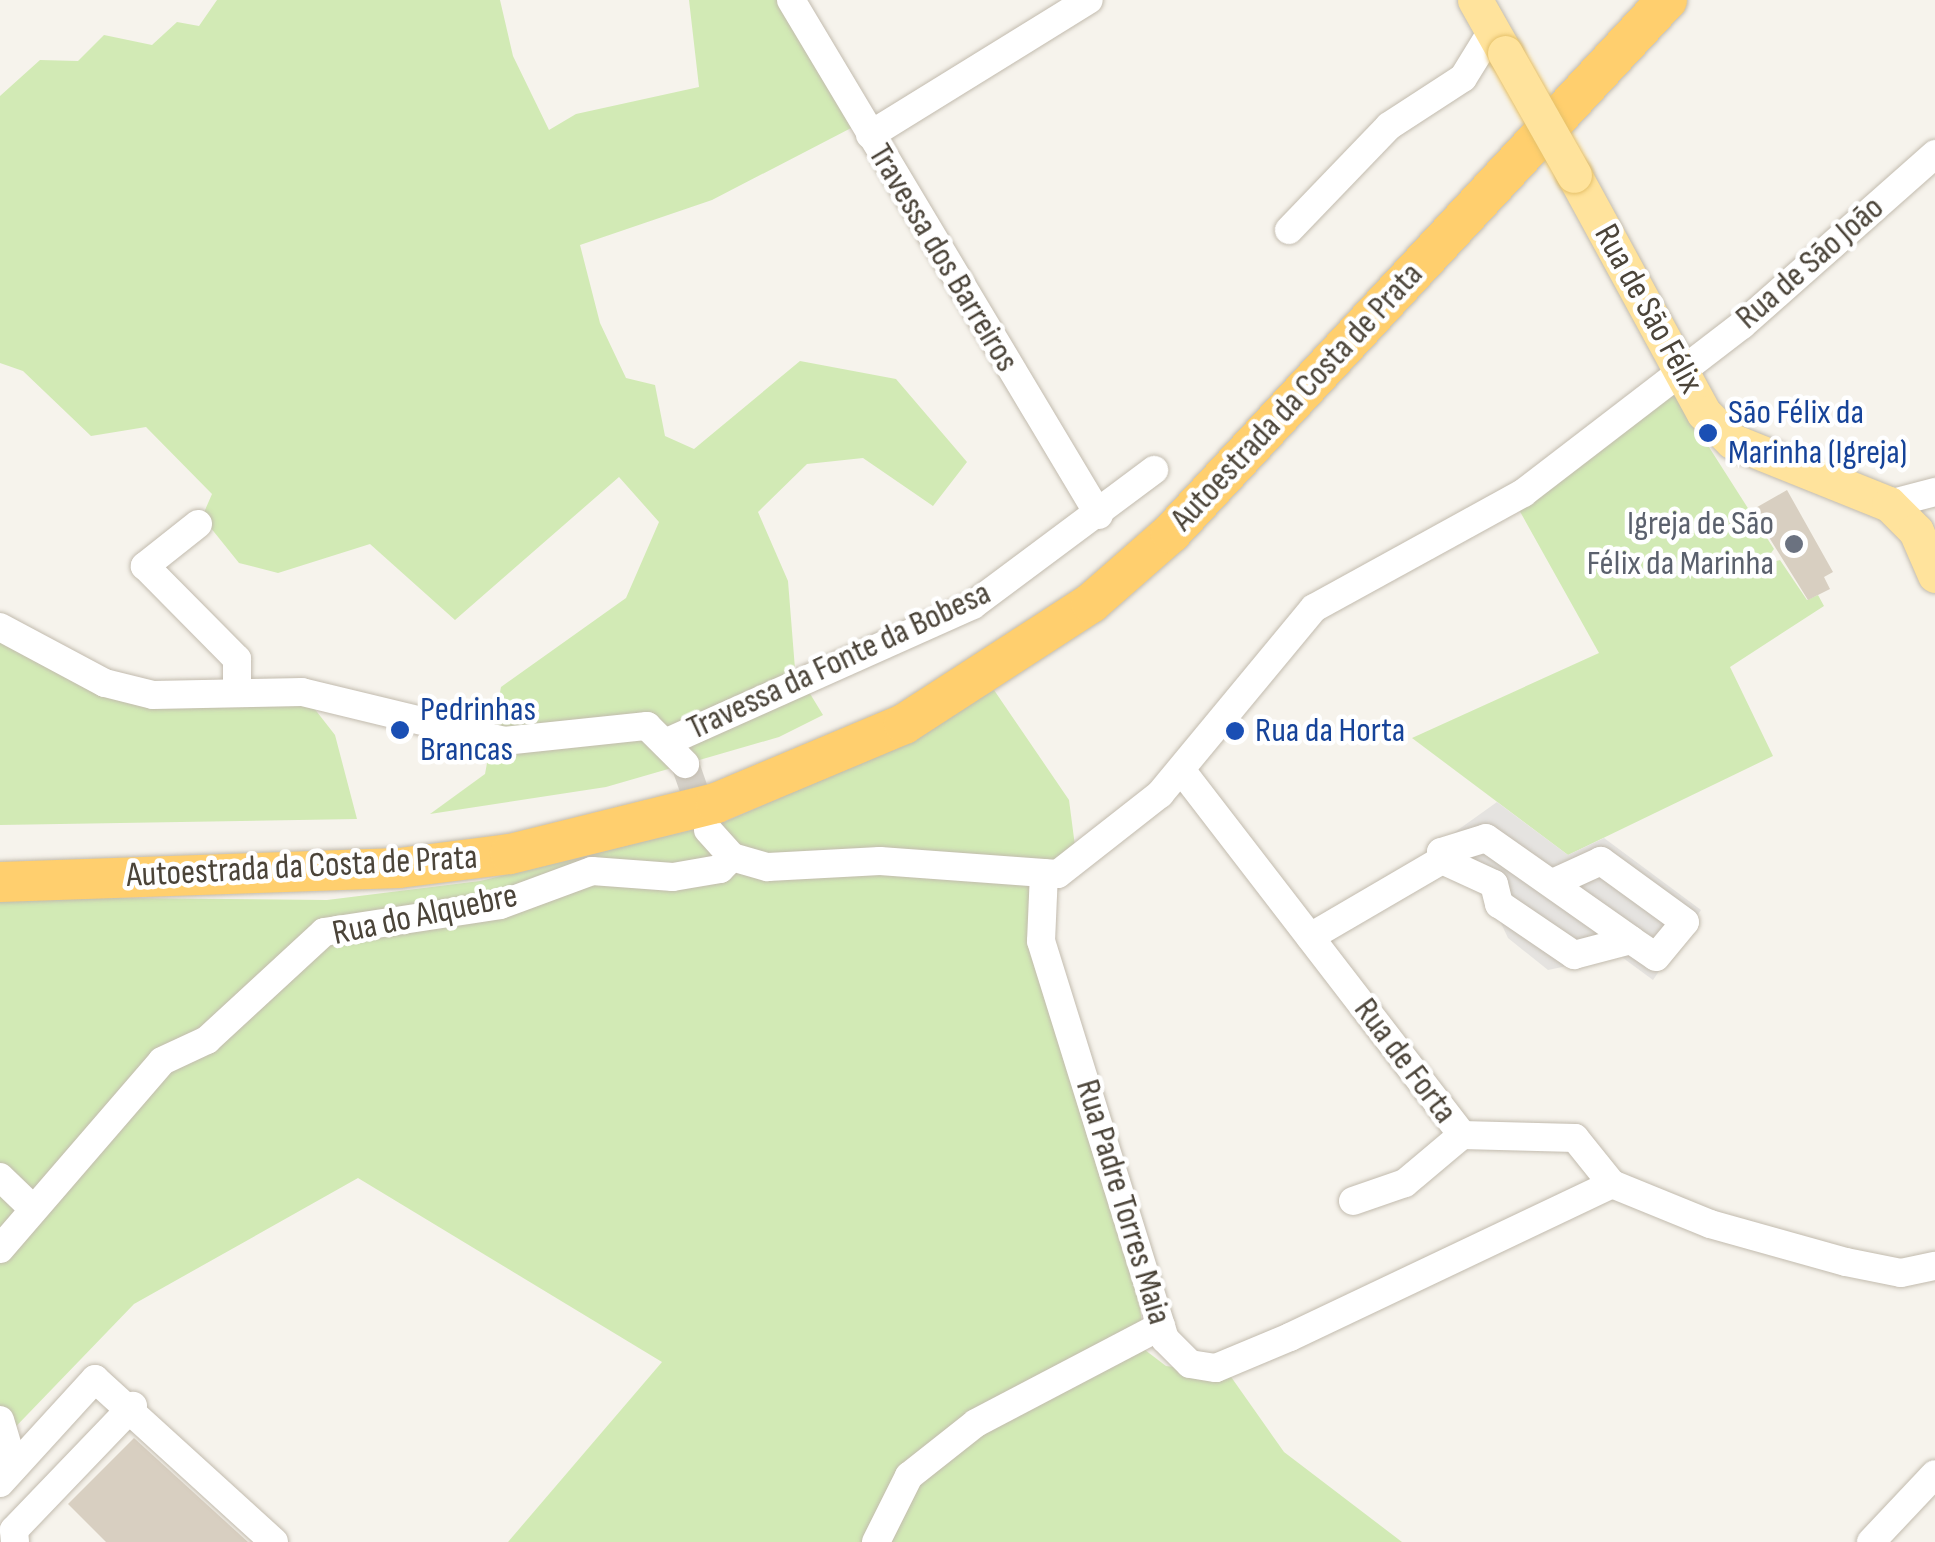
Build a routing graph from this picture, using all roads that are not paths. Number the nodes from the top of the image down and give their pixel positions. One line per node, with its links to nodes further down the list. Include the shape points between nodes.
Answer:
1 (791, 0): 6 (street, Travessa dos Barreiros)
2 (1090, 0): 6 (street)
3 (1630, 0): 21 (highway, Autoestrada da Costa de Prata, via 1160,510 1079,582 896,700 708,781 502,830 394,843)
4 (1667, 0): 25 (highway, Autoestrada da Costa de Prata, via 1171,533 1091,603 904,724 716,804 510,854 399,868)
5 (1490, 19): 8 (street, via 1463,78 1390,126); 9 (main road, Rua de São Félix, bridge)
6 (870, 136): 13 (street, Travessa dos Barreiros)
7 (1935, 154): 9 (street, Rua de São João, via 1742,325)
8 (1289, 230)
9 (1680, 366): 12 (main road, Rua de São Félix, via 1732,441); 19 (street, Rua de São João, via 1522,493 1314,608 1267,655)
10 (1154, 470): 13 (street, Travessa da Fonte da Bobesa)
11 (1935, 492): 12 (street)
12 (1890, 504): 15 (main road, Rua de São Félix)
13 (1098, 515): 18 (street, Travessa da Fonte da Bobesa, via 973,606 676,753 648,726 601,725 504,741 302,692)
14 (198, 524): 18 (street, via 145,566 238,658)
15 (1926, 527): 16 (main road, Rua de São Félix)
16 (1935, 576)
17 (0, 626): 18 (street, via 137,691)
18 (237, 690)
19 (1182, 770): 24 (street, Rua de São João, via 1105,845); 27 (street, Rua de Forta)
20 (708, 830): 22 (street)
21 (0, 854)
22 (732, 857): 24 (street, via 768,866 880,861); 33 (street, Rua do Alquebre, via 720,869 673,877 592,871 500,904 324,932 207,1040 162,1061)
23 (1442, 860): 26 (street, via 1441,852 1486,838); 27 (street); 28 (street, via 1494,884 1499,904 1574,955)
24 (1044, 873): 36 (street, Rua Padre Torres Maia, via 1041,941)
25 (0, 882)
26 (1553, 883): 28 (street); 28 (street, via 1601,861 1685,922 1656,957)
27 (1310, 937): 29 (street, Rua de Forta)
28 (1631, 940)
29 (1462, 1136): 31 (street, Rua de Forta, via 1576,1138); 32 (street, via 1405,1183)
30 (0, 1177): 33 (street)
31 (1612, 1184): 35 (street, Rua de Forta, via 1710,1224 1846,1262 1901,1273); 36 (street, Rua Padre Torres Maia, via 1216,1368 1190,1364)
32 (1353, 1201)
33 (29, 1206): 34 (street, Rua do Alquebre)
34 (0, 1249)
35 (1935, 1266)
36 (1161, 1326): 43 (street, via 976,1423 909,1476)
37 (133, 1406): 40 (street, via 96,1378); 41 (street, via 14,1530); 42 (street)
38 (0, 1420): 40 (street)
39 (1935, 1474): 44 (street)
40 (7, 1475)
41 (14, 1542)
42 (274, 1542)
43 (876, 1542)
44 (1870, 1542)

